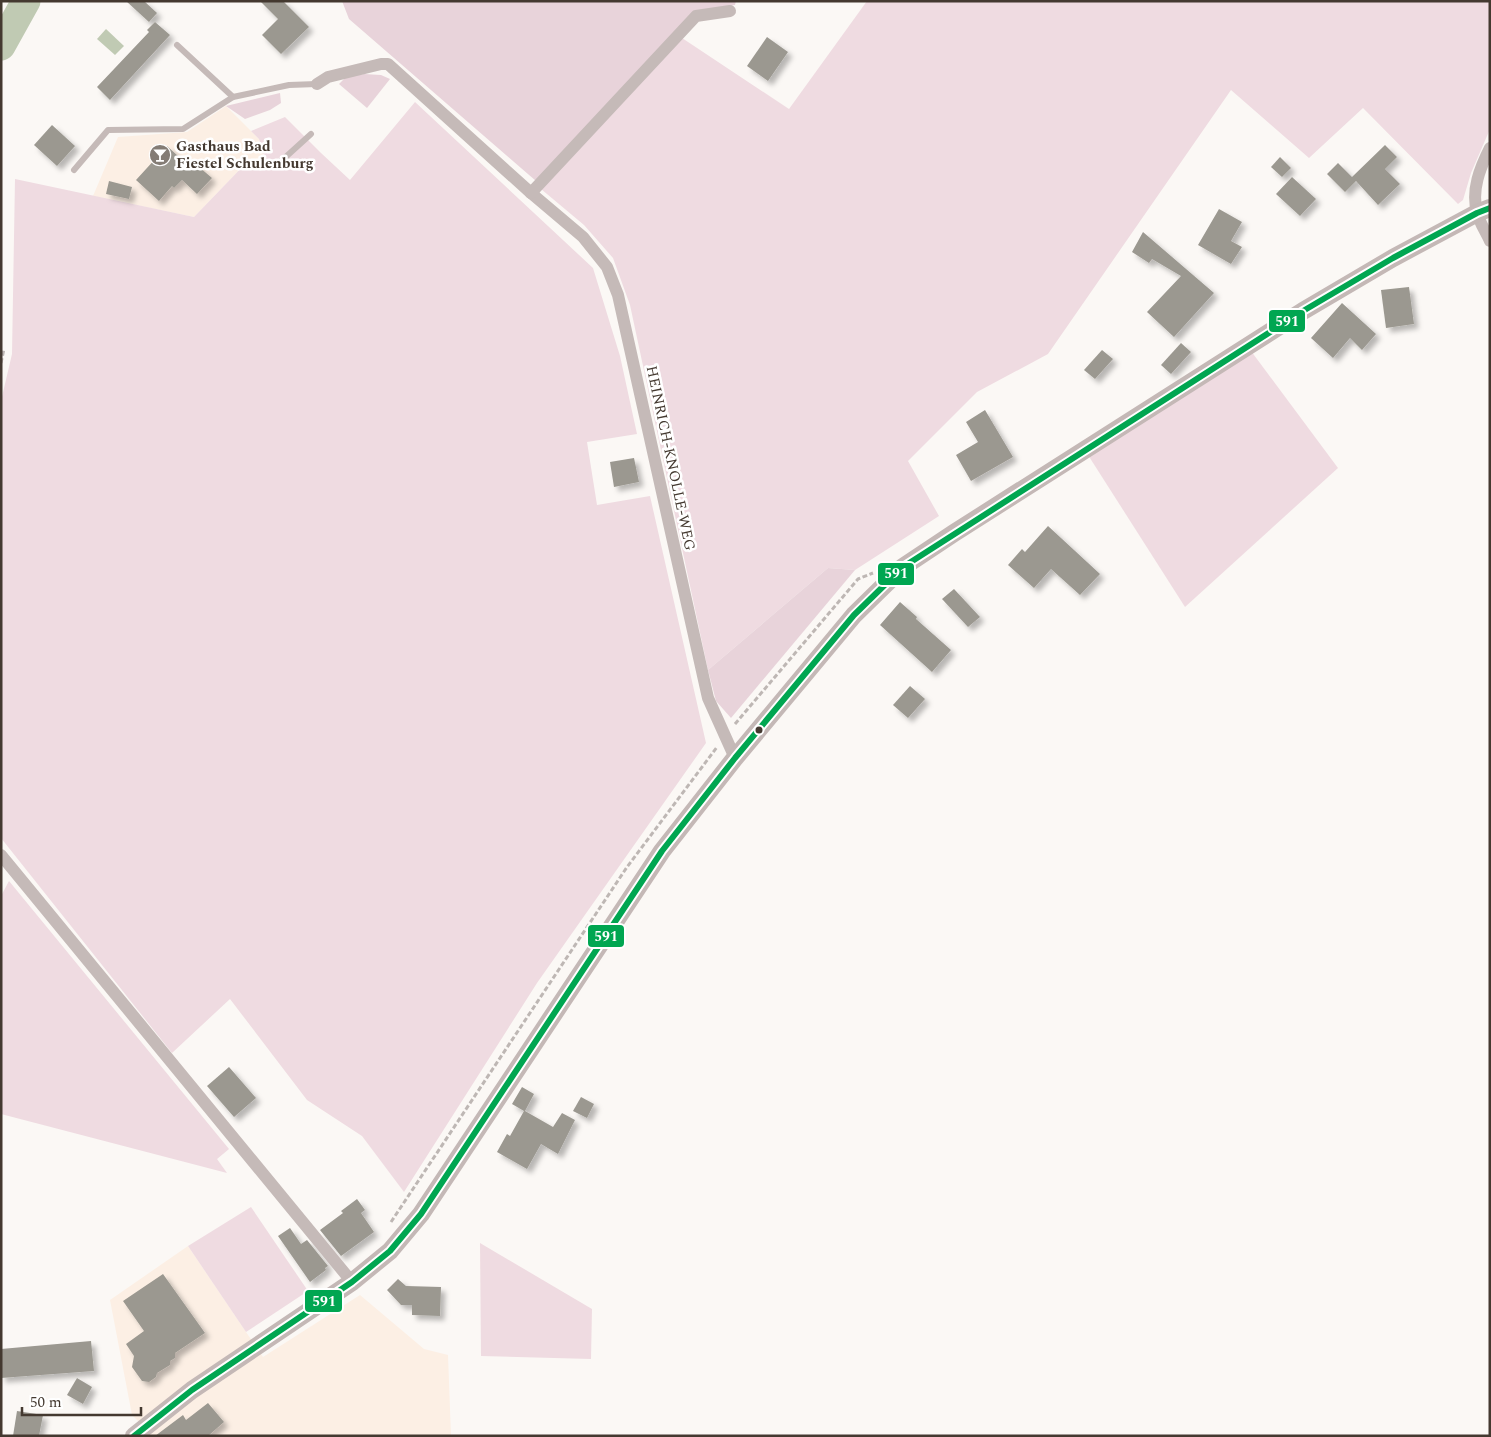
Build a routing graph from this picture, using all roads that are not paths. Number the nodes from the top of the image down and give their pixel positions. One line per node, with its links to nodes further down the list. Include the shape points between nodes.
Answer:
1 (730, 11): 9 (street, via 696,16)
2 (177, 45): 4 (lane)
3 (317, 84): 4 (lane, via 289,85); 9 (street, HEINRICH-KNOLLE-WEG, via 328,77 388,64)
4 (233, 97): 8 (lane, via 183,129 108,130)
5 (311, 134): 7 (lane, via 279,163)
6 (1490, 148): 10 (street, via 1478,174 1475,200)
7 (247, 166)
8 (74, 170)
9 (531, 193): 12 (street, HEINRICH-KNOLLE-WEG, via 583,237 607,267 618,295 708,698)
10 (1483, 210): 11 (street); 12 (street, via 1303,311 903,567 854,615)
11 (1490, 241)
12 (735, 758): 14 (street, via 662,851 421,1214 390,1251)
13 (1, 855): 14 (street)
14 (352, 1282): 15 (street, via 192,1390)
15 (134, 1436)

